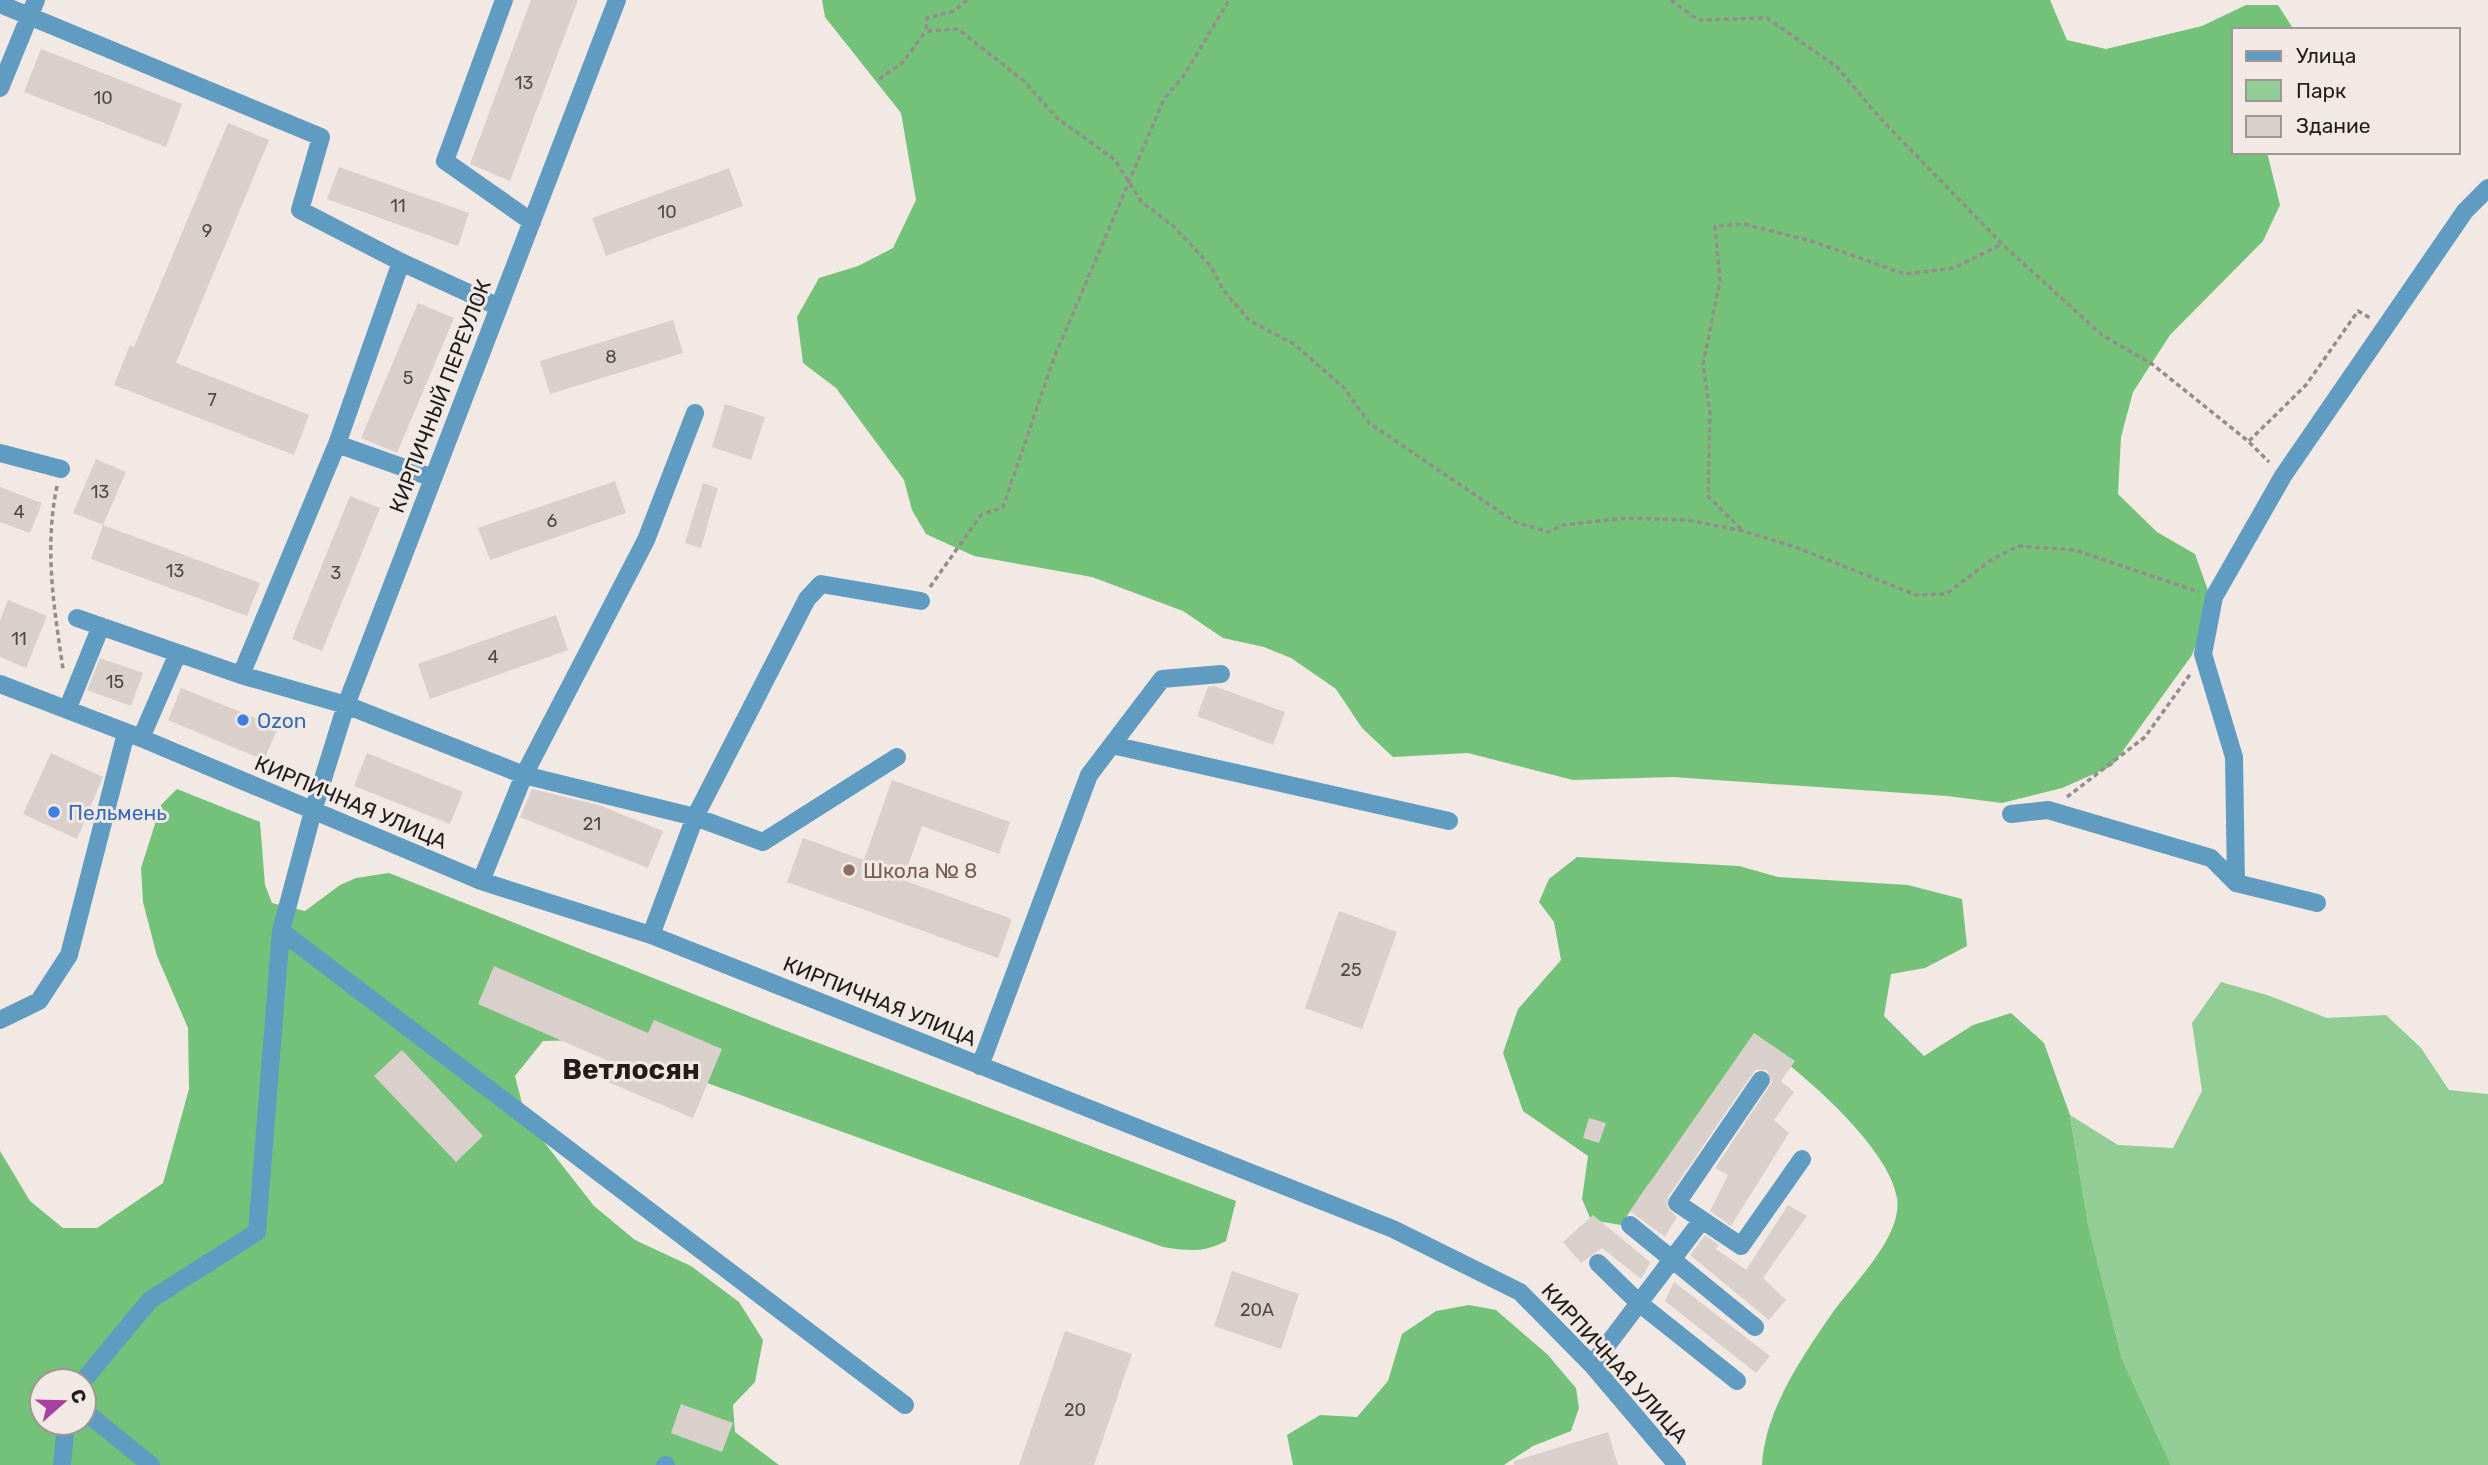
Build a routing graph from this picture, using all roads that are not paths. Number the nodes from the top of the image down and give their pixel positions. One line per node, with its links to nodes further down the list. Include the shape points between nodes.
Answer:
1 (505, 0): 7 (street, via 445,161)
2 (617, 0): 7 (street, КИРПИЧНЫЙ ПЕРЕУЛОК)
3 (0, 5): 4 (street)
4 (33, 8): 5 (street); 8 (street, via 321,137 300,210)
5 (0, 88)
6 (2488, 188): 33 (street, via 2465,211 2283,476 2214,597 2203,654 2234,757)
7 (532, 222): 9 (street, КИРПИЧНЫЙ ПЕРЕУЛОК)
8 (401, 262): 9 (street); 11 (street)
9 (499, 307): 14 (street, КИРПИЧНЫЙ ПЕРЕУЛОК)
10 (695, 414): 27 (street, via 646,540)
11 (337, 444): 14 (street); 20 (street)
12 (0, 453): 13 (street)
13 (61, 469)
14 (433, 478): 22 (street, КИРПИЧНЫЙ ПЕРЕУЛОК)
15 (921, 601): 30 (street, via 821,584 807,598)
16 (78, 618): 17 (street)
17 (101, 626): 18 (street); 23 (street)
18 (178, 653): 20 (street); 24 (street)
19 (1221, 674): 25 (street, via 1162,679)
20 (241, 675): 22 (street)
21 (0, 684): 23 (street, КИРПИЧНАЯ УЛИЦА)
22 (346, 705): 27 (street); 28 (street, КИРПИЧНЫЙ ПЕРЕУЛОК)
23 (67, 710): 24 (street, КИРПИЧНАЯ УЛИЦА)
24 (134, 736): 28 (street, КИРПИЧНАЯ УЛИЦА); 37 (street, via 69,955 39,1001)
25 (1112, 745): 31 (street); 38 (street, via 1089,775)
26 (898, 757): 30 (street, via 763,842)
27 (524, 775): 30 (street); 32 (street)
28 (313, 811): 32 (street, КИРПИЧНАЯ УЛИЦА); 35 (street, КИРПИЧНЫЙ ПЕРЕУЛОК)
29 (2011, 814): 33 (street, via 2048,810 2211,858)
30 (695, 817): 36 (street)
31 (1449, 821)
32 (481, 881): 36 (street, КИРПИЧНАЯ УЛИЦА)
33 (2236, 883): 34 (street)
34 (2317, 903)
35 (281, 931): 48 (street, КИРПИЧНЫЙ ПЕРЕУЛОК, via 257,1232 150,1300); 50 (street)
36 (651, 935): 38 (street, КИРПИЧНАЯ УЛИЦА)
37 (0, 1020)
38 (980, 1066): 47 (street, КИРПИЧНАЯ УЛИЦА, via 1393,1228 1520,1292)
39 (1761, 1080): 41 (street, via 1677,1203)
40 (1802, 1159): 41 (street, via 1741,1247)
41 (1702, 1220): 43 (street)
42 (1630, 1225): 43 (street)
43 (1671, 1260): 45 (street); 46 (street)
44 (1598, 1263): 45 (street)
45 (1639, 1303): 47 (street); 49 (street)
46 (1755, 1327)
47 (1592, 1365): 55 (street, КИРПИЧНАЯ УЛИЦА)
48 (95, 1367)
49 (1737, 1381)
50 (905, 1405)
51 (98, 1422): 54 (street)
52 (65, 1437): 53 (street)
53 (62, 1465)
54 (151, 1465)
55 (1677, 1465)

